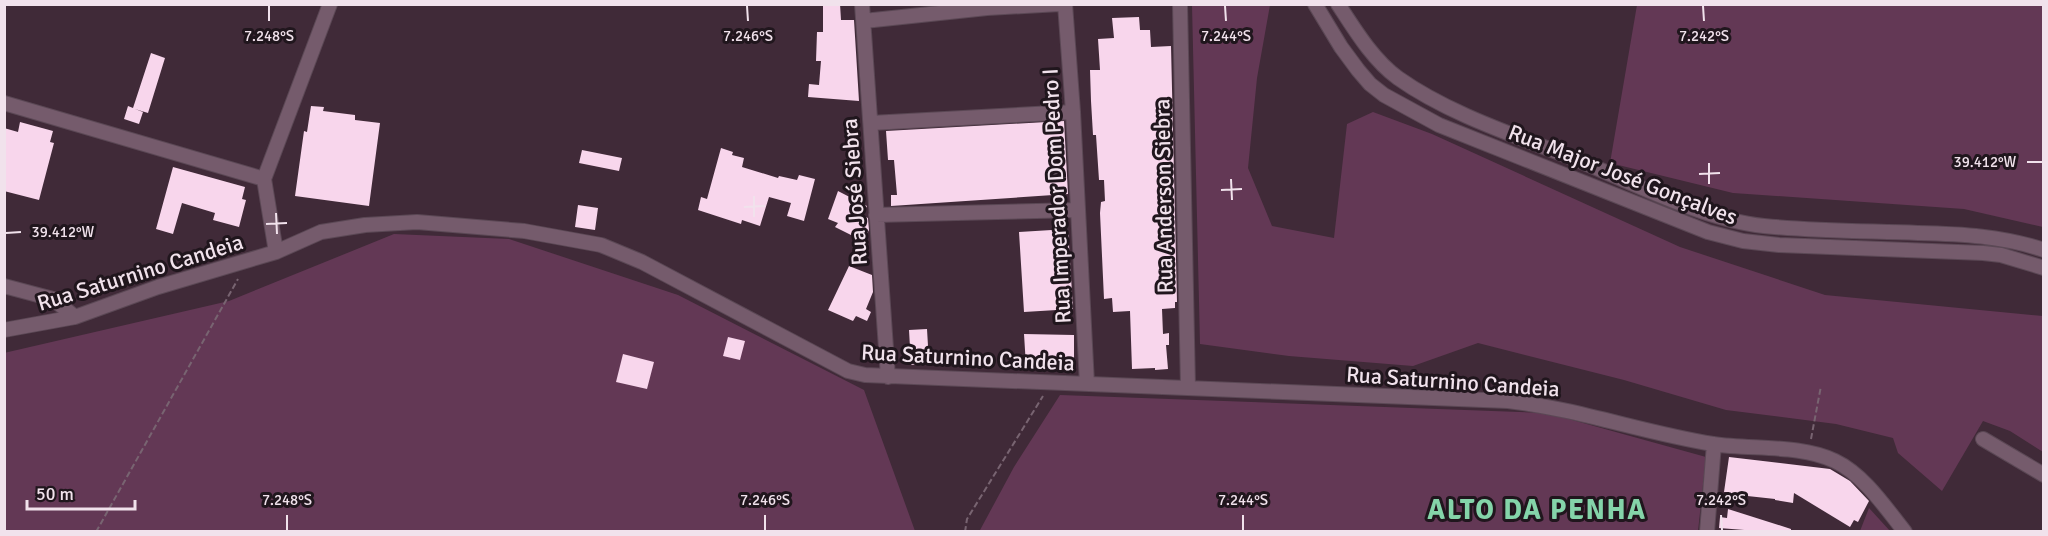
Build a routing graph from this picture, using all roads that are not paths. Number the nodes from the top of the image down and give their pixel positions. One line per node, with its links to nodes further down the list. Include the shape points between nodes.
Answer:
1 (330, 4): 13 (street)
2 (862, 4): 9 (street, Rua José Siebra)
3 (1060, 4): 8 (street)
4 (1065, 4): 11 (street, Rua Imperador Dom Pedro I)
5 (1180, 4): 24 (street, Rua Anderson Siebra)
6 (1315, 4): 18 (street, Rua Major José Gonçalves, via 1358,70 1384,94 1439,125 1708,232 1779,245 1983,253)
7 (1338, 4): 16 (street, Rua Major José Gonçalves, via 1386,68 1444,105 1681,203 1727,219 1764,226 1970,234 2018,241)
8 (987, 6): 9 (street)
9 (864, 21): 12 (street, Rua José Siebra)
10 (4, 104): 13 (street)
11 (1073, 112): 12 (street); 14 (street, Rua Imperador Dom Pedro I)
12 (871, 123): 15 (street, Rua José Siebra)
13 (264, 179): 17 (street)
14 (1078, 210): 15 (street); 23 (street, Rua Imperador Dom Pedro I)
15 (876, 215): 22 (street, Rua José Siebra)
16 (2043, 250)
17 (276, 252): 20 (street, Rua Saturnino Candeia, via 158,287); 22 (street, Rua Saturnino Candeia, via 321,232 417,222 524,231 601,245 642,262 848,371)
18 (2043, 268)
19 (4, 286): 20 (street, via 53,298)
20 (75, 317): 21 (street, Rua Saturnino Candeia)
21 (4, 330)
22 (888, 377): 23 (street, Rua Saturnino Candeia)
23 (1087, 384): 24 (street, Rua Saturnino Candeia)
24 (1188, 387): 26 (street, Rua Saturnino Candeia, via 1508,401 1542,405)
25 (1983, 439): 27 (street)
26 (1714, 444): 28 (street); 29 (street, Rua Saturnino Candeia, via 1808,452 1835,461 1857,476)
27 (2043, 475)
28 (1707, 531)
29 (1905, 531)

